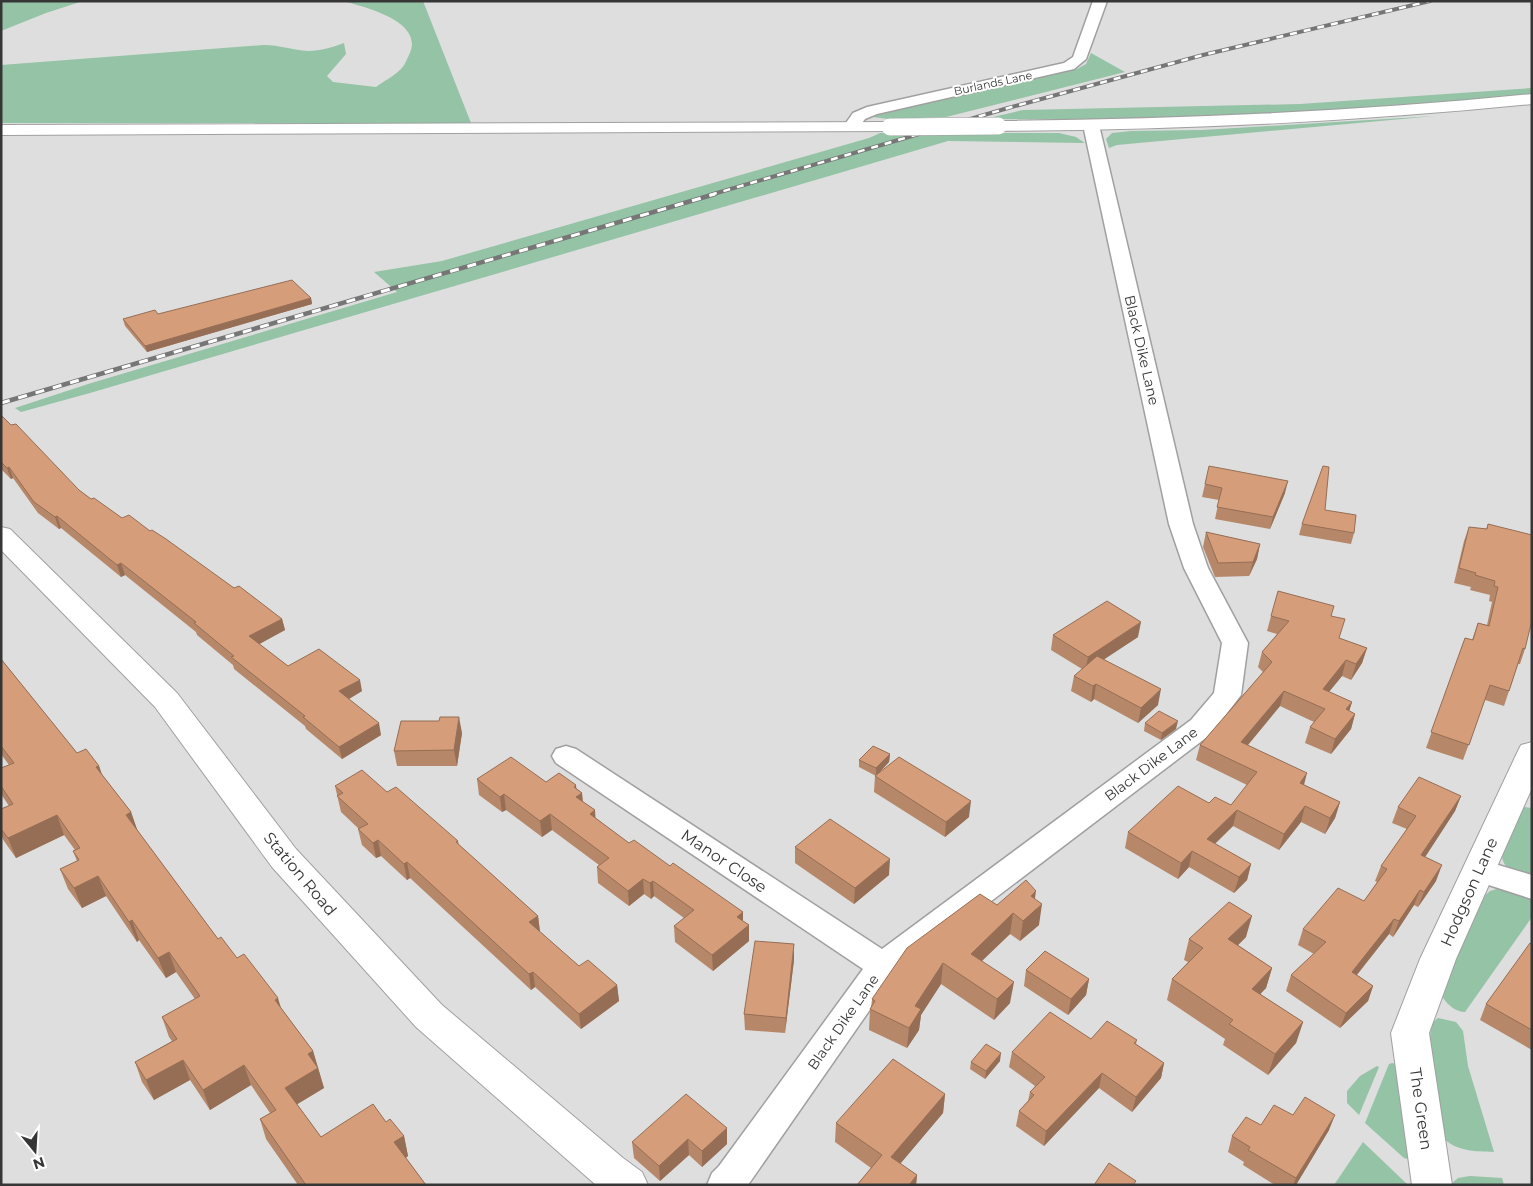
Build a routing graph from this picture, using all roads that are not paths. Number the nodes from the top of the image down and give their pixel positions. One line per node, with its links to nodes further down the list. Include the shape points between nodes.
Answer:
1 (1100, 1): 4 (street, Burlands Lane, via 1079,58 1069,66 872,110 858,116)
2 (1532, 99): 3 (main road, via 1336,117)
3 (1091, 125): 4 (main road, bridge); 11 (street, Black Dike Lane, via 1181,524 1196,568 1235,643 1227,695 1200,727)
4 (851, 127): 5 (main road)
5 (1, 130)
6 (1, 535): 13 (main road, Station Road, via 166,700 284,858 429,1016)
7 (1532, 752): 9 (main road, Hodgson Lane)
8 (566, 756): 11 (street, Manor Close)
9 (1478, 870): 10 (street); 12 (main road, Hodgson Lane, via 1438,959)
10 (1532, 887)
11 (882, 966): 14 (street, Black Dike Lane)
12 (1410, 1033): 15 (main road, The Green)
13 (628, 1185)
14 (725, 1185)
15 (1432, 1185)

